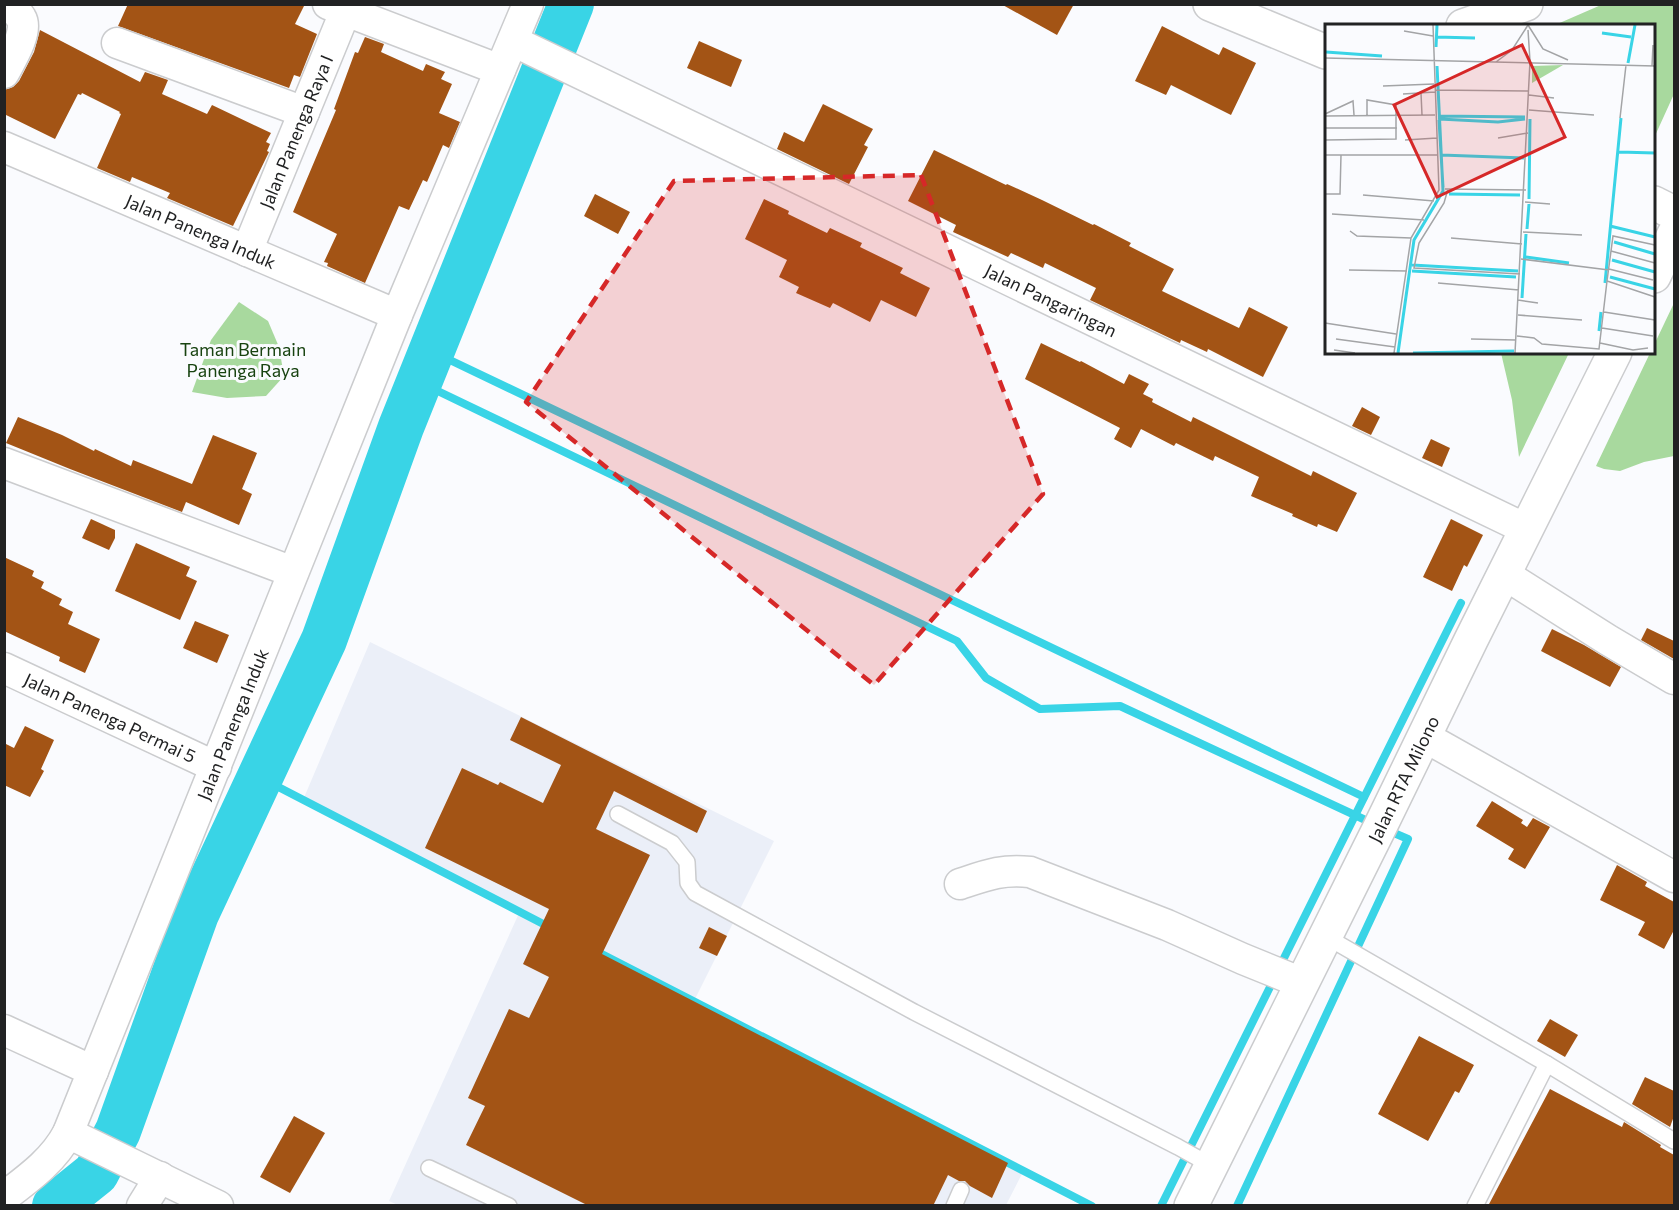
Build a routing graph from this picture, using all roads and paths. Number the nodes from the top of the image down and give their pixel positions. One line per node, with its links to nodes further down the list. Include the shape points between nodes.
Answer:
1 (6, 4): 11 (street, via 22,19 24,27)
2 (528, 4): 8 (street, Jalan Panenga Induk)
3 (1210, 4): 9 (main road)
4 (1526, 4): 6 (main road)
5 (336, 8): 10 (street, Jalan Panenga Raya I); 12 (street, Jalan Panenga Raya I)
6 (1469, 24)
7 (117, 43): 12 (street)
8 (523, 45): 10 (street, Jalan Panenga Induk); 22 (street, Jalan Pangaringan)
9 (1322, 47)
10 (500, 70): 19 (street, Jalan Panenga Induk)
11 (4, 73)
12 (304, 112): 17 (street, Jalan Panenga Raya I)
13 (4, 147): 17 (street, Jalan Panenga Induk)
14 (1655, 204): 15 (main road)
15 (1674, 213)
16 (1674, 234): 18 (main road)
17 (247, 251): 19 (street, Jalan Panenga Induk)
18 (1655, 272)
19 (397, 315): 23 (street, Jalan Panenga Induk)
20 (1614, 354): 22 (main road, Jalan RTA Milono)
21 (4, 463): 23 (street)
22 (1526, 529): 24 (main road, Jalan RTA Milono)
23 (293, 572): 28 (street, Jalan Panenga Induk)
24 (1504, 574): 26 (street); 27 (main road, Jalan RTA Milono)
25 (4, 668): 28 (street, Jalan Panenga Permai 5)
26 (1674, 679)
27 (1425, 737): 30 (street); 32 (main road, Jalan RTA Milono)
28 (216, 767): 36 (street, Jalan Panenga Induk)
29 (618, 814): 39 (lane, via 672,843 687,862 688,884 695,893)
30 (1674, 877)
31 (960, 884): 33 (street, via 999,871 1030,872)
32 (1325, 936): 33 (main road, Jalan RTA Milono); 35 (lane)
33 (1302, 983): 39 (main road, Jalan RTA Milono)
34 (4, 1030): 36 (street)
35 (1547, 1064): 38 (lane); 49 (lane)
36 (93, 1071): 37 (street, Jalan Panenga Induk)
37 (77, 1137): 41 (street); 43 (street, Jalan Panenga Induk)
38 (1674, 1141)
39 (1204, 1162): 48 (main road, Jalan RTA Milono)
40 (429, 1168): 46 (lane)
41 (160, 1178): 44 (street); 45 (street)
42 (962, 1190): 47 (lane)
43 (4, 1197)
44 (142, 1206)
45 (218, 1206)
46 (509, 1206)
47 (954, 1206)
48 (1191, 1206)
49 (1475, 1206)

